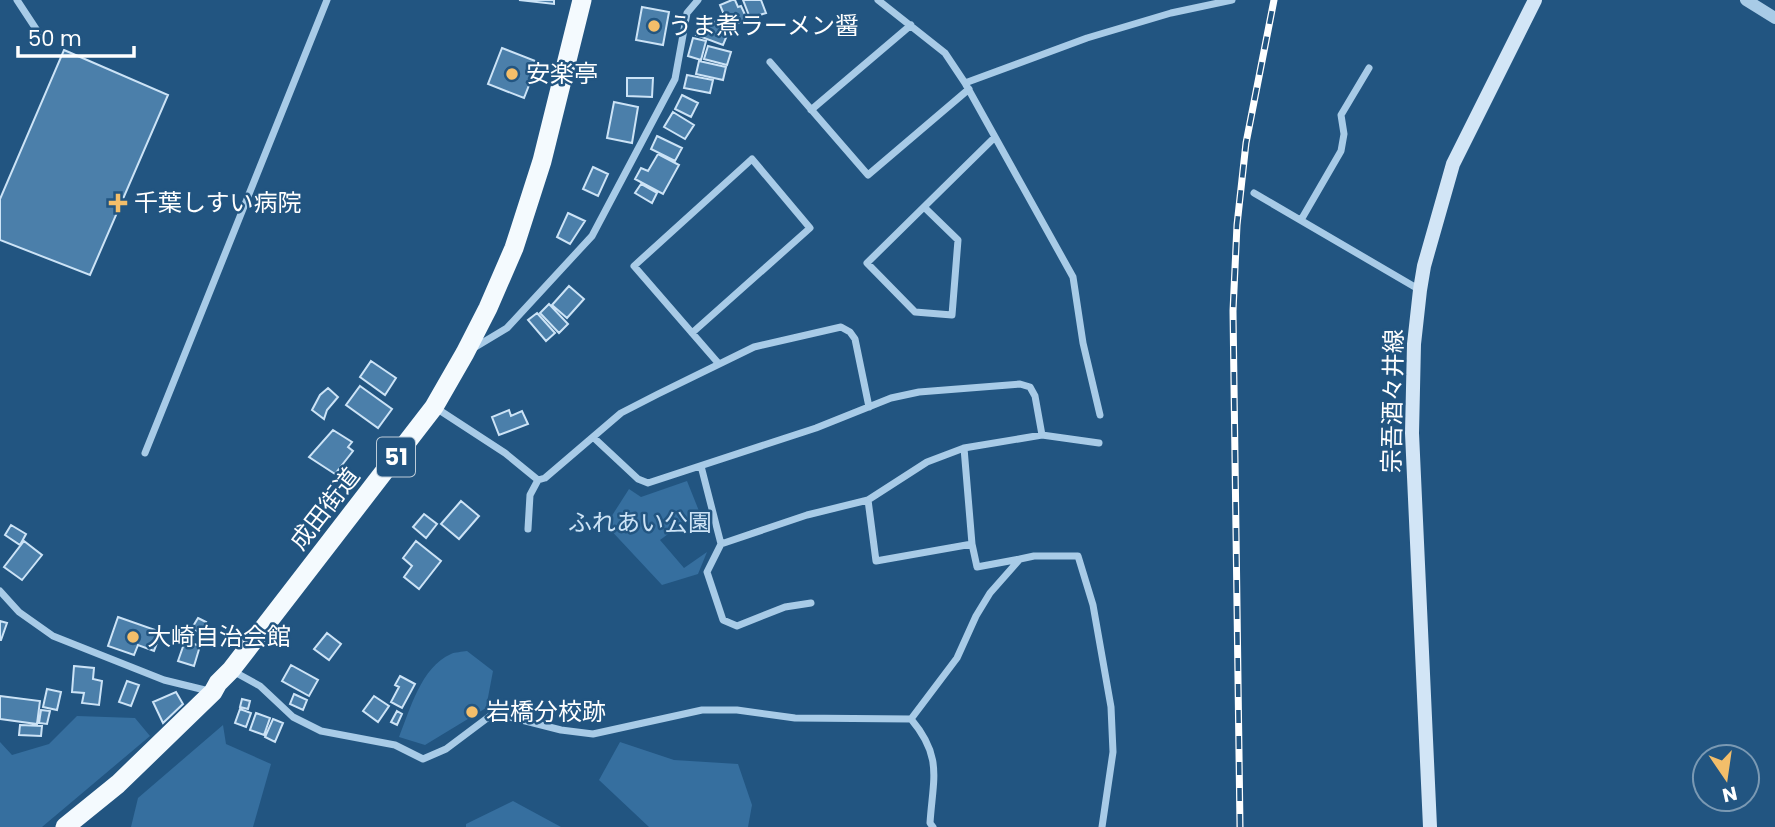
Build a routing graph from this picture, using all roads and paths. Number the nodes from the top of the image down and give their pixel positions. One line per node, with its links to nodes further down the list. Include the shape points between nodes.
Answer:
1 (17, 0): 11 (street)
2 (327, 0): 31 (street)
3 (582, 0): 22 (highway, 成田街道 / 51, via 542,161 514,248)
4 (698, 0): 22 (street, via 687,13 675,79 592,236 507,328)
5 (878, 0): 10 (street)
6 (1233, 0): 14 (street, via 1099,34)
7 (1535, 0): 20 (main road, 宗吾酒々井線, via 1453,164)
8 (1746, 0): 9 (street)
9 (1775, 18)
10 (911, 25): 14 (street, via 945,53); 15 (street)
11 (40, 35)
12 (770, 62): 15 (street)
13 (1369, 68): 19 (street, via 1341,115 1340,151)
14 (967, 86): 15 (street, via 868,176); 16 (street)
15 (811, 110)
16 (995, 136): 18 (street); 26 (street, via 1073,277)
17 (1254, 192): 19 (street)
18 (924, 207): 18 (street, via 867,263 915,312 953,316 958,240)
19 (1301, 220): 20 (street)
20 (1420, 290): 47 (main road, 宗吾酒々井線, via 1412,433)
21 (692, 333): 21 (street, via 634,266 752,159 810,228); 23 (street)
22 (465, 353): 24 (highway, 成田街道 / 51)
23 (719, 364): 25 (street, via 754,347 841,327 855,339); 28 (street, via 621,414)
24 (434, 407): 33 (street); 41 (highway, 成田街道 / 51)
25 (869, 407): 27 (street, via 919,392 1020,384 1030,387 1035,396); 32 (street)
26 (1100, 415)
27 (1042, 435): 29 (street); 30 (street)
28 (593, 437): 32 (street, via 648,483); 33 (street)
29 (1099, 443)
30 (964, 448): 34 (street, via 927,462); 37 (street)
31 (145, 453)
32 (701, 466): 36 (street)
33 (538, 480): 35 (street, via 530,495)
34 (868, 500): 36 (street); 37 (street, via 876,561)
35 (528, 529)
36 (722, 544): 40 (street, via 707,572 723,620 737,626 785,607)
37 (972, 544): 38 (street, via 977,567)
38 (1020, 559): 43 (street, via 990,593 957,657); 46 (street, via 1078,555 1085,577 1111,707 1114,752)
39 (0, 591): 42 (street, via 19,612 53,636 164,680)
40 (811, 603)
41 (231, 670): 42 (highway, 成田街道 / 51); 43 (street, via 260,686 293,717 321,730 395,745 423,759 446,749 494,713 593,734 702,709 794,718)
42 (213, 692): 44 (highway, 成田街道 / 51)
43 (911, 719): 45 (street, via 933,754)
44 (65, 827)
45 (933, 827)
46 (1102, 827)
47 (1430, 827)

